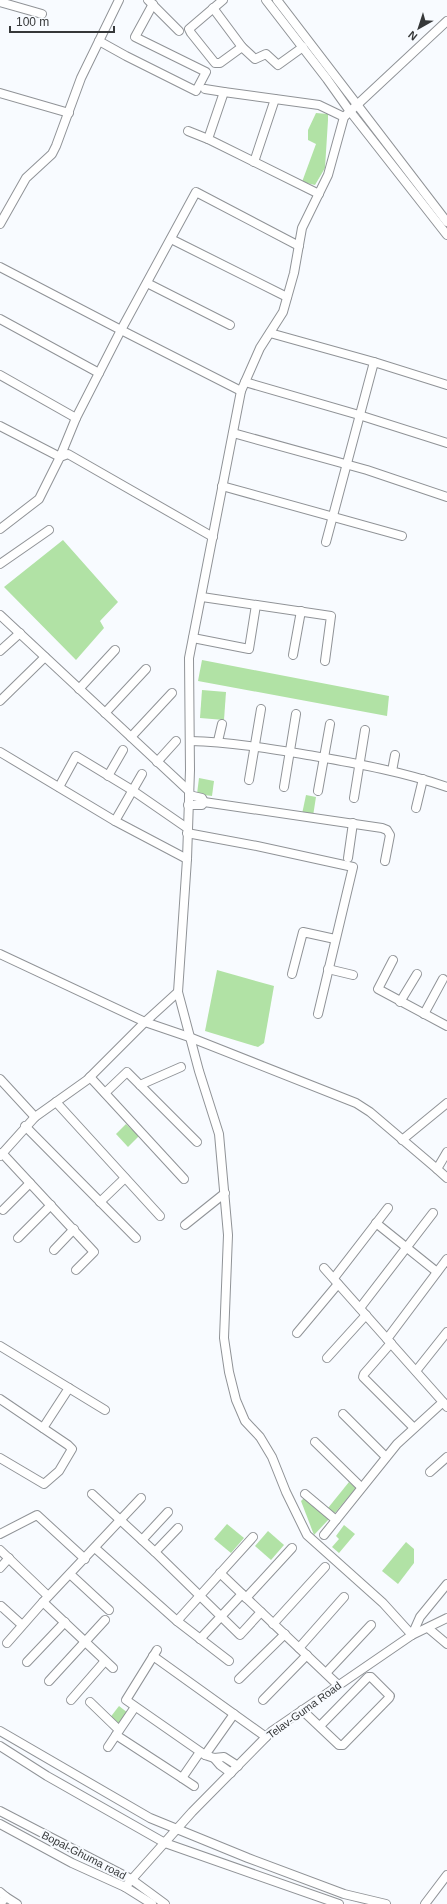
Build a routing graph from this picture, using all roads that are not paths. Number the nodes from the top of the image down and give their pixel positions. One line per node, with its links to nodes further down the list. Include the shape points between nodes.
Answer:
1 (119, 0): 11 (street)
2 (223, 0): 7 (street)
3 (266, 0): 12 (street)
4 (277, 0): 18 (street)
5 (0, 2): 8 (street)
6 (150, 2): 10 (street); 11 (street, via 135,37 206,72 196,91)
7 (213, 8): 13 (street); 13 (street, via 191,26 191,34 215,63 220,63)
8 (42, 14)
9 (447, 21): 18 (street)
10 (179, 31)
11 (99, 40): 19 (street, via 81,78)
12 (303, 47): 13 (street, via 278,65 266,54 255,59); 20 (street)
13 (242, 48)
14 (205, 89): 15 (street)
15 (224, 92): 17 (street); 22 (street)
16 (0, 93): 19 (street)
17 (275, 99): 20 (street, via 319,105); 23 (street)
18 (357, 103): 20 (street); 25 (street)
19 (69, 113): 26 (street, via 52,154 26,178)
20 (346, 114): 24 (street, via 328,175); 27 (street)
21 (188, 131): 22 (street)
22 (208, 139): 23 (street)
23 (254, 162): 24 (street)
24 (319, 194): 29 (street, via 302,228)
25 (447, 222)
26 (0, 224)
27 (447, 235)
28 (171, 239): 29 (street, via 196,192); 31 (street); 32 (street)
29 (299, 246): 32 (street)
30 (0, 267): 35 (street)
31 (147, 283): 34 (street); 35 (street)
32 (287, 297): 36 (street, via 283,312)
33 (0, 319): 38 (street)
34 (230, 325)
35 (121, 330): 38 (street); 42 (street)
36 (270, 333): 37 (street); 40 (street, via 260,348)
37 (374, 362): 41 (street); 43 (street)
38 (99, 373): 44 (street)
39 (0, 375): 44 (street)
40 (245, 382): 42 (street); 43 (street)
41 (447, 385)
42 (242, 391): 46 (street)
43 (359, 414): 47 (street); 49 (street)
44 (76, 418): 48 (street)
45 (0, 426): 48 (street)
46 (233, 433): 49 (street); 50 (street)
47 (447, 443)
48 (60, 457): 53 (street, via 39,499); 56 (street, via 68,454 78,459)
49 (346, 464): 51 (street); 52 (street)
50 (222, 486): 52 (street); 56 (street)
51 (447, 497)
52 (332, 516): 55 (street); 57 (street)
53 (0, 529)
54 (49, 530): 59 (street)
55 (402, 536)
56 (212, 537): 60 (street)
57 (326, 542)
58 (0, 553): 59 (street)
59 (3, 562)
60 (202, 597): 61 (street); 65 (street)
61 (256, 605): 62 (street); 65 (street, via 249,649)
62 (302, 611): 68 (street); 70 (street, via 331,616)
63 (0, 615): 64 (street)
64 (20, 633): 67 (street); 69 (street)
65 (193, 638): 83 (street, via 189,658)
66 (115, 650): 72 (street)
67 (0, 651)
68 (293, 655)
69 (45, 657): 72 (street); 74 (street)
70 (324, 661)
71 (146, 669): 76 (street)
72 (79, 689): 76 (street)
73 (172, 693): 81 (street)
74 (0, 701)
75 (261, 709): 85 (street)
76 (105, 713): 81 (street)
77 (296, 714): 88 (street)
78 (222, 724): 84 (street)
79 (330, 724): 90 (street)
80 (366, 730): 92 (street)
81 (131, 737): 91 (street)
82 (176, 741): 91 (street)
83 (190, 741): 84 (street); 103 (street)
84 (218, 741): 85 (street)
85 (255, 745): 88 (street); 97 (street)
86 (123, 750): 95 (street)
87 (0, 752): 98 (street)
88 (290, 752): 90 (street); 99 (street)
89 (395, 755): 93 (street)
90 (324, 758): 92 (street); 102 (street)
91 (158, 762): 103 (street)
92 (360, 765): 93 (street); 104 (street)
93 (392, 771): 96 (street)
94 (142, 774): 101 (street)
95 (108, 776): 98 (street, via 76,756); 101 (street)
96 (423, 779): 100 (street); 107 (street)
97 (249, 780)
98 (59, 787): 108 (street)
99 (284, 787)
100 (447, 787)
101 (132, 790): 108 (street); 110 (street)
102 (318, 791)
103 (189, 793): 105 (street, via 202,798); 106 (street)
104 (354, 798)
105 (204, 802): 106 (street, via 202,805); 109 (street)
106 (188, 805): 110 (street)
107 (416, 808)
108 (115, 821): 112 (street)
109 (354, 824): 111 (street); 113 (street, via 387,830 390,835)
110 (187, 831): 112 (street); 114 (street, via 353,867)
111 (348, 858)
112 (187, 859): 122 (street)
113 (385, 861)
114 (335, 939): 117 (street); 118 (street, via 303,932)
115 (0, 954): 126 (street)
116 (393, 960): 123 (street, via 377,987)
117 (328, 969): 120 (street); 124 (street)
118 (292, 974)
119 (418, 974): 123 (street)
120 (353, 975)
121 (443, 979): 125 (street)
122 (178, 992): 126 (street); 128 (street)
123 (400, 1002): 125 (street)
124 (318, 1014)
125 (424, 1014): 127 (street)
126 (145, 1022): 128 (street); 130 (street)
127 (447, 1025)
128 (190, 1037): 138 (street, via 356,1103); 147 (street, via 198,1071 219,1134)
129 (181, 1067): 132 (street)
130 (90, 1077): 133 (street); 134 (street)
131 (0, 1079): 136 (street)
132 (140, 1085): 133 (street, via 127,1072); 139 (street)
133 (105, 1093): 145 (street)
134 (56, 1102): 136 (street); 143 (street)
135 (447, 1103): 138 (street)
136 (35, 1117): 137 (street)
137 (25, 1126): 141 (street); 148 (street)
138 (402, 1140): 142 (street)
139 (197, 1142)
140 (447, 1152): 142 (street)
141 (1, 1155): 146 (street)
142 (437, 1169): 144 (street)
143 (125, 1178): 148 (street); 153 (street)
144 (447, 1178)
145 (184, 1179)
146 (30, 1183): 149 (street); 151 (street)
147 (225, 1193): 155 (street); 226 (street, via 228,1235 224,1338 229,1372 245,1422 260,1437 272,1458 307,1535 383,1603)
148 (100, 1202): 158 (street)
149 (51, 1205): 156 (street); 157 (street)
150 (388, 1208): 154 (street)
151 (3, 1210)
152 (433, 1213): 159 (street)
153 (160, 1216)
154 (376, 1223): 159 (street); 165 (street)
155 (185, 1225)
156 (74, 1229): 160 (street); 163 (street, via 94,1252)
157 (18, 1238)
158 (136, 1238)
159 (406, 1248): 164 (street); 166 (street)
160 (54, 1250)
161 (447, 1259): 164 (street)
162 (324, 1268): 165 (street)
163 (76, 1270)
164 (437, 1272): 170 (street)
165 (336, 1281): 166 (street); 168 (street)
166 (360, 1308): 167 (street)
167 (366, 1315): 170 (street); 172 (street)
168 (297, 1332)
169 (447, 1332): 173 (street)
170 (389, 1341): 173 (street); 180 (street, via 363,1377)
171 (0, 1346): 174 (street)
172 (327, 1358)
173 (416, 1371): 176 (street)
174 (69, 1388): 177 (street); 179 (street)
175 (0, 1399): 179 (street)
176 (446, 1406): 180 (street)
177 (105, 1410)
178 (343, 1414): 182 (street)
179 (43, 1428): 184 (street, via 72,1449 59,1471 47,1484)
180 (414, 1428): 182 (street)
181 (314, 1442): 186 (street)
182 (386, 1457): 186 (street)
183 (447, 1457): 185 (street)
184 (0, 1458)
185 (430, 1472)
186 (361, 1488): 192 (street)
187 (92, 1494): 191 (street)
188 (305, 1494): 192 (street)
189 (141, 1498): 191 (street)
190 (168, 1512): 197 (street)
191 (120, 1519): 197 (street); 198 (street)
192 (336, 1520): 195 (street)
193 (178, 1528): 201 (street)
194 (0, 1534): 203 (street, via 37,1515)
195 (324, 1535)
196 (253, 1537): 206 (street)
197 (142, 1540): 201 (street)
198 (95, 1548): 203 (street); 219 (street)
199 (292, 1548): 210 (street)
200 (0, 1550): 202 (street)
201 (155, 1552): 209 (street)
202 (9, 1558): 205 (street); 212 (street)
203 (85, 1559): 207 (street)
204 (325, 1567): 221 (street)
205 (0, 1568)
206 (220, 1573): 209 (street); 210 (street)
207 (70, 1574): 212 (street); 214 (street)
208 (447, 1584): 226 (street, via 420,1617)
209 (200, 1596): 216 (street); 219 (street)
210 (244, 1596): 215 (street); 216 (street)
211 (344, 1597): 231 (street)
212 (46, 1599): 220 (street); 222 (street)
213 (0, 1607): 222 (street)
214 (109, 1610)
215 (261, 1612): 216 (street, via 240,1635); 221 (street)
216 (220, 1617): 227 (street)
217 (447, 1618): 224 (street, Telav-Guma Road)
218 (105, 1620): 228 (street)
219 (177, 1621): 227 (street)
220 (64, 1622): 228 (street); 235 (street)
221 (273, 1624): 225 (street)
222 (22, 1625): 229 (street)
223 (371, 1625): 237 (street)
224 (428, 1628): 226 (street, Telav-Guma Road); 230 (street)
225 (284, 1634): 231 (street); 238 (street)
226 (412, 1635): 240 (street, Telav-Guma Road)
227 (200, 1639): 234 (street)
228 (85, 1641): 233 (street); 239 (street)
229 (7, 1643)
230 (447, 1644)
231 (299, 1648): 232 (street)
232 (307, 1655): 237 (street); 242 (street)
233 (105, 1661): 236 (street); 241 (street)
234 (229, 1661)
235 (28, 1662)
236 (113, 1668)
237 (326, 1673): 240 (street)
238 (239, 1679)
239 (49, 1681)
240 (338, 1684): 245 (street, Telav-Guma Road)
241 (71, 1700)
242 (263, 1700)
243 (90, 1702): 249 (street)
244 (135, 1706): 246 (street, via 126,1700 155,1653); 249 (street); 253 (street)
245 (302, 1710): 247 (street); 250 (street, Telav-Guma Road)
246 (234, 1714): 250 (street); 253 (street)
247 (320, 1726): 247 (street, via 339,1745 343,1745 390,1696 368,1677)
248 (0, 1731): 261 (street, via 150,1818)
249 (118, 1733): 252 (street); 257 (street)
250 (266, 1737): 255 (street, Telav-Guma Road)
251 (0, 1746): 262 (street, via 47,1776)
252 (108, 1747)
253 (202, 1753): 254 (street); 257 (street)
254 (214, 1758): 255 (street, via 224,1757); 256 (street)
255 (238, 1766): 256 (street, Telav-Guma Road)
256 (231, 1773): 261 (street, Telav-Guma Road)
257 (182, 1778): 258 (street)
258 (194, 1786)
259 (0, 1811): 264 (street, Bopal-Ghuma road)
260 (0, 1824): 265 (street, via 72,1863)
261 (177, 1830): 262 (street, Telav-Guma Road); 272 (street, via 344,1894)
262 (165, 1843): 264 (street, Telav-Guma Road); 271 (street)
263 (447, 1875): 273 (street)
264 (130, 1879): 265 (street, Telav-Guma Road); 270 (street, Bopal-Ghuma road)
265 (126, 1887): 269 (street)
266 (3, 1894): 267 (street); 268 (street)
267 (0, 1904)
268 (17, 1904)
269 (152, 1904)
270 (165, 1904)
271 (339, 1904)
272 (386, 1904)
273 (425, 1904)

